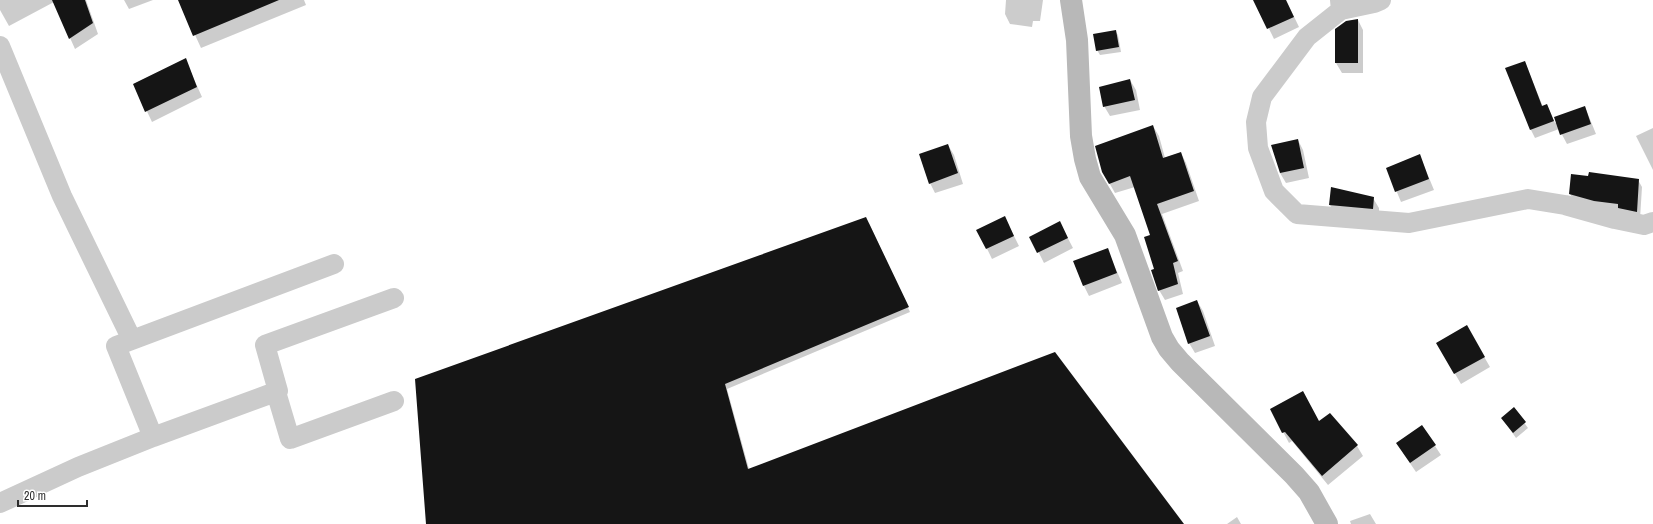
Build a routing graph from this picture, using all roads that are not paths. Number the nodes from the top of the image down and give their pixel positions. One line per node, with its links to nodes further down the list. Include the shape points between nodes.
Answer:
1 (1071, 0): 13 (street, via 1077,40 1081,136 1085,159 1090,177 1125,235 1162,337 1180,362 1294,475 1308,492)
2 (1381, 0): 3 (street, via 1374,3)
3 (1340, 5): 5 (street, via 1307,37 1262,97 1256,122 1258,148 1274,191 1297,214 1409,223 1528,199 1565,205 1644,225)
4 (0, 46): 8 (street, via 62,196)
5 (1653, 222)
6 (334, 264): 8 (street)
7 (394, 298): 9 (street, via 265,345 278,391)
8 (132, 340): 11 (street, via 116,346)
9 (276, 392): 10 (street, via 290,439); 11 (street)
10 (394, 401)
11 (153, 437): 12 (street, via 78,467)
12 (0, 503)
13 (1327, 524)

